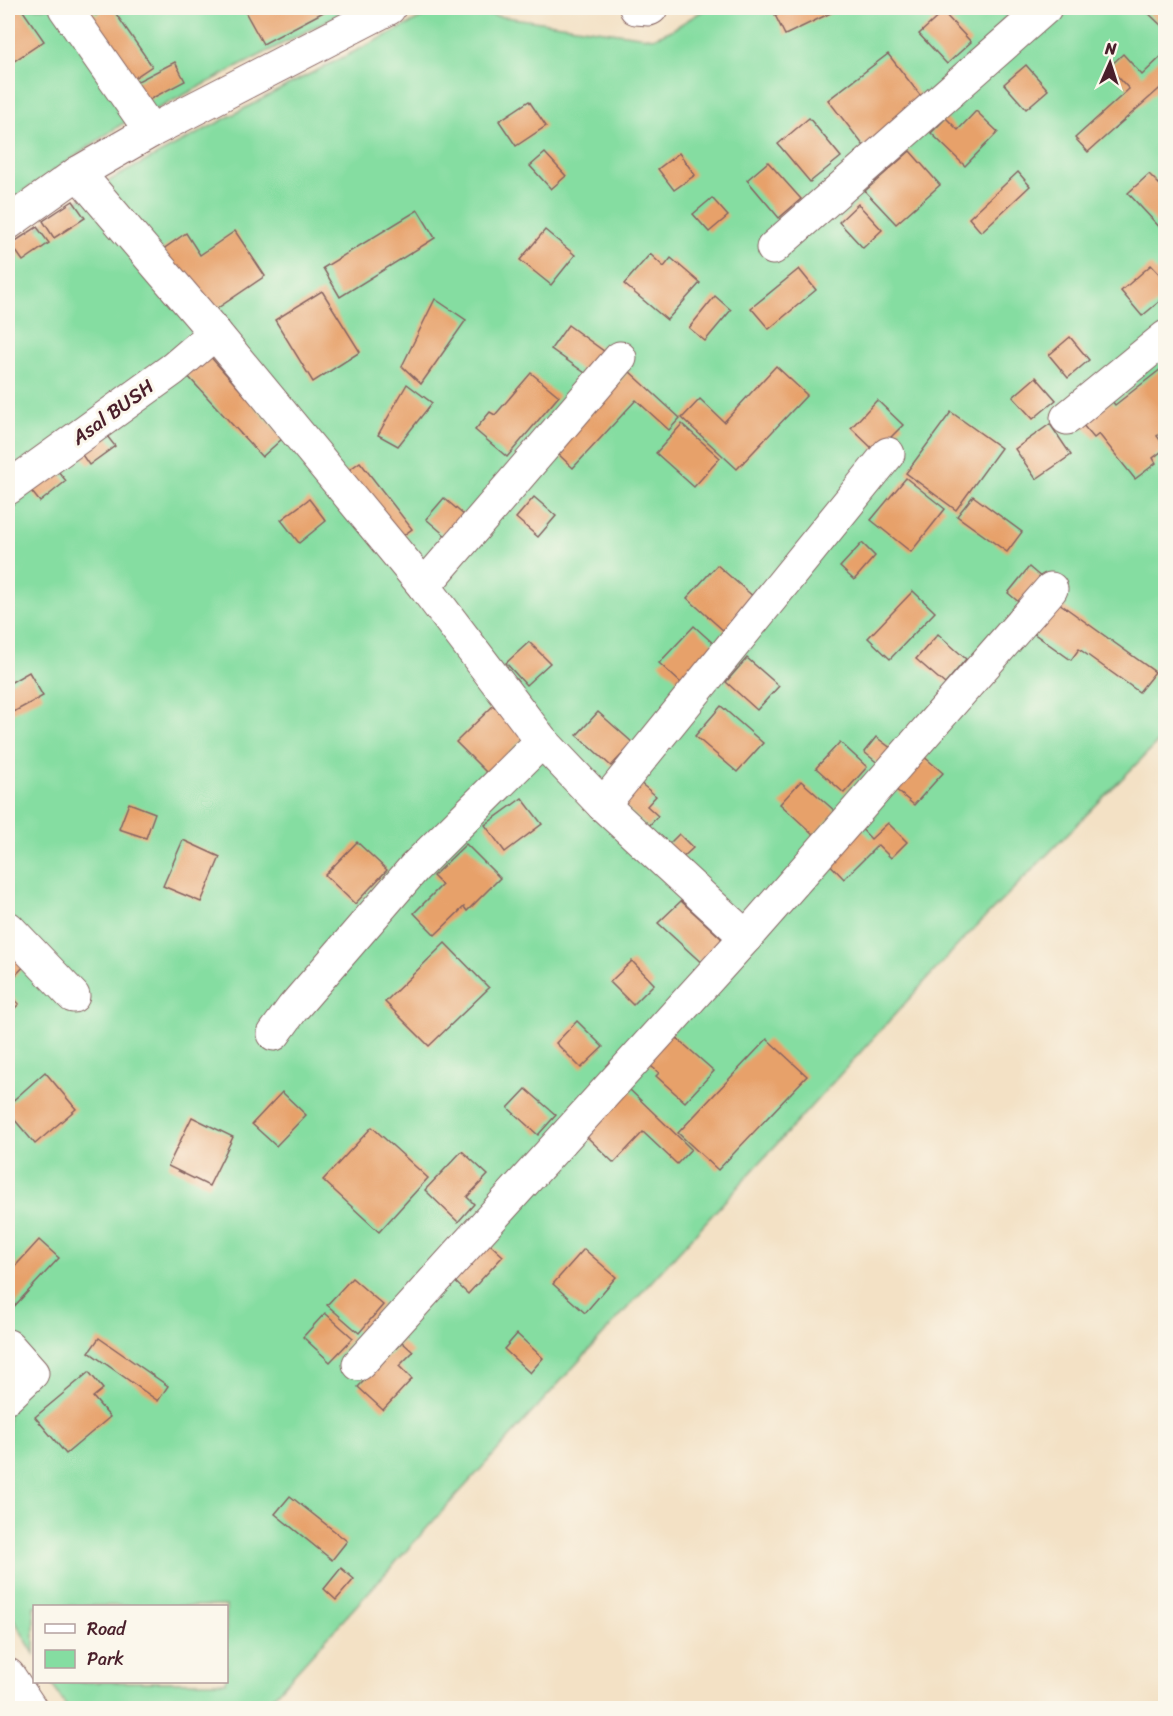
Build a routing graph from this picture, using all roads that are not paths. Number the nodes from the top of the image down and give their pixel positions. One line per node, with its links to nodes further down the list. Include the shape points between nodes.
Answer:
1 (65, 8): 6 (street)
2 (389, 8): 6 (street)
3 (636, 8): 4 (street)
4 (651, 8)
5 (1045, 8): 9 (street)
6 (151, 131): 7 (street)
7 (78, 173): 8 (street); 10 (street)
8 (11, 212)
9 (774, 248)
10 (215, 333): 15 (street, Asal BUSH, via 173,369); 16 (street)
11 (1166, 337): 13 (street)
12 (620, 358): 16 (street)
13 (1067, 418)
14 (888, 454): 19 (street)
15 (8, 488)
16 (424, 586): 18 (street)
17 (1050, 589): 21 (street)
18 (542, 741): 19 (street); 23 (street, via 414,868 292,1008)
19 (603, 805): 21 (street)
20 (8, 928): 22 (street)
21 (746, 937): 25 (street)
22 (73, 996)
23 (274, 1034)
24 (8, 1346): 26 (street, via 32,1373)
25 (359, 1364)
26 (8, 1396)
27 (8, 1675): 28 (street)
28 (30, 1708)

